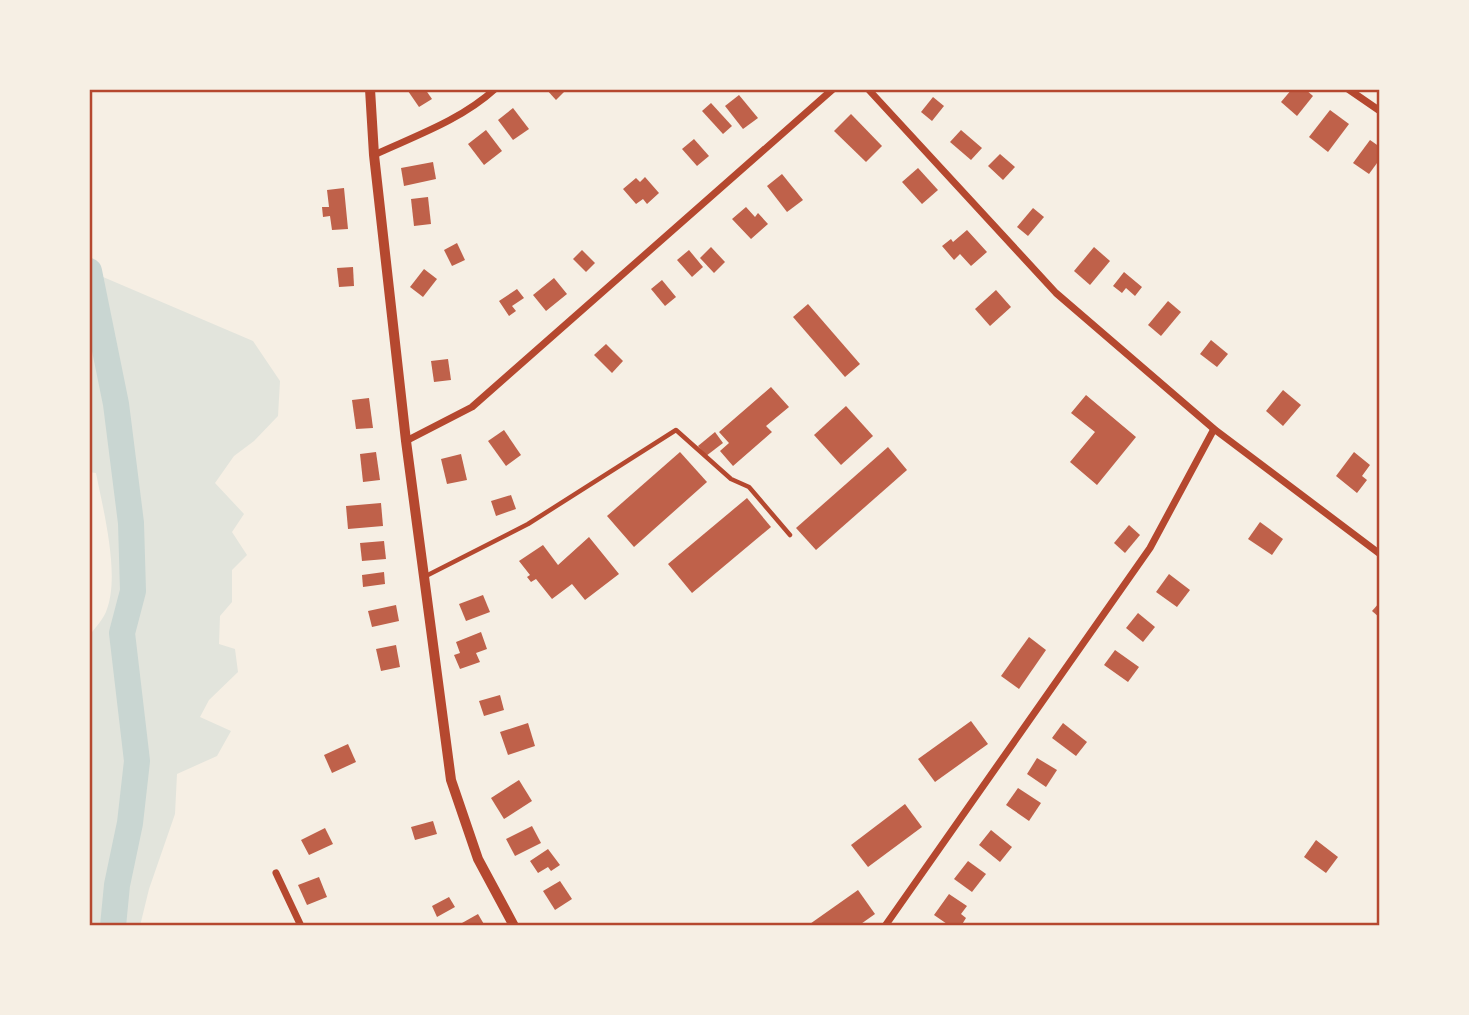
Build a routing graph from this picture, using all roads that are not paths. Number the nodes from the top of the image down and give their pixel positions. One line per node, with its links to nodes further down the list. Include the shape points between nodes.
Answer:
1 (370, 89): 7 (street)
2 (495, 89): 7 (street, via 444,123)
3 (833, 89): 9 (street, via 472,407)
4 (868, 89): 8 (street, via 1056,293)
5 (1348, 89): 6 (street)
6 (1380, 111)
7 (374, 155): 9 (street)
8 (1214, 429): 11 (street); 16 (street, via 1150,548)
9 (406, 441): 12 (street)
10 (789, 535): 12 (lane, via 749,487 731,479 676,430 528,524)
11 (1380, 554)
12 (423, 578): 15 (street, via 451,780 478,859)
13 (276, 873): 14 (street)
14 (301, 926)
15 (514, 926)
16 (886, 926)

